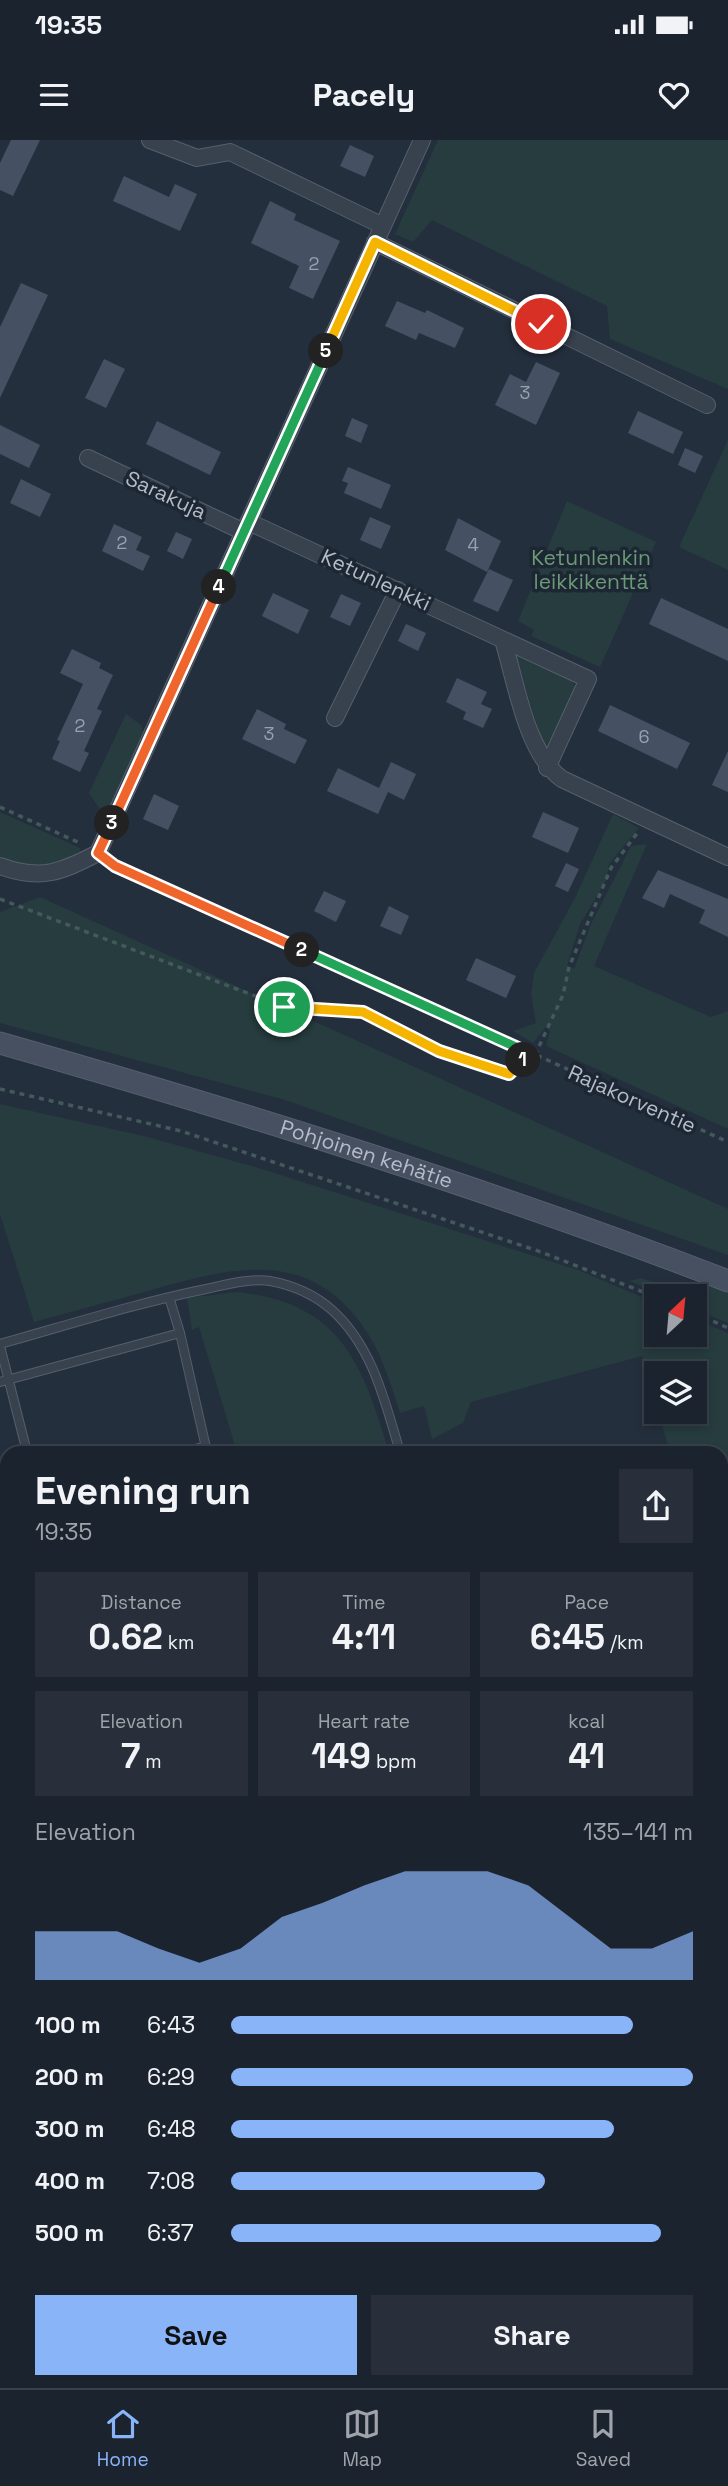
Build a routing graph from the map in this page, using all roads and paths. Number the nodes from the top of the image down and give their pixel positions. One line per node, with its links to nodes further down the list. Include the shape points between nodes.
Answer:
1 (150, 140): 3 (street, via 197,158)
2 (422, 140): 4 (street)
3 (229, 146): 4 (street)
4 (383, 226): 5 (street)
5 (375, 242): 6 (street); 8 (street)
6 (707, 405)
7 (88, 458): 8 (street, Sarakuja)
8 (246, 527): 9 (street, Ketunlenkki); 15 (street)
9 (398, 590): 10 (street, Ketunlenkki); 11 (street)
10 (503, 640): 12 (street, via 536,750); 12 (street, Ketunlenkki, via 588,679)
11 (335, 718)
12 (547, 768): 14 (street)
13 (0, 807): 15 (path, Rajakorventie)
14 (655, 822): 16 (street); 21 (path, via 632,839 611,868)
15 (98, 853): 17 (street, via 51,875 18,873); 20 (path, Rajakorventie, via 115,866)
16 (728, 857)
17 (0, 866)
18 (0, 899): 20 (path, via 284,1007 363,1012 439,1051 509,1074)
19 (0, 1043): 24 (main road, Pohjoinen kehätie, via 356,1151)
20 (529, 1053): 21 (path, Rajakorventie)
21 (535, 1055): 23 (path, Rajakorventie)
22 (0, 1090): 25 (path, via 181,1131 541,1252)
23 (728, 1142)
24 (728, 1281)
25 (644, 1292)
26 (169, 1297): 29 (lane); 30 (lane); 34 (lane, via 227,1284 268,1281 304,1291 332,1310 356,1339 378,1377)
27 (707, 1318): 28 (path)
28 (728, 1328)
29 (180, 1332): 31 (lane); 33 (lane)
30 (0, 1345): 31 (lane)
31 (4, 1380): 32 (lane)
32 (25, 1446)
33 (205, 1446)
34 (398, 1446)

